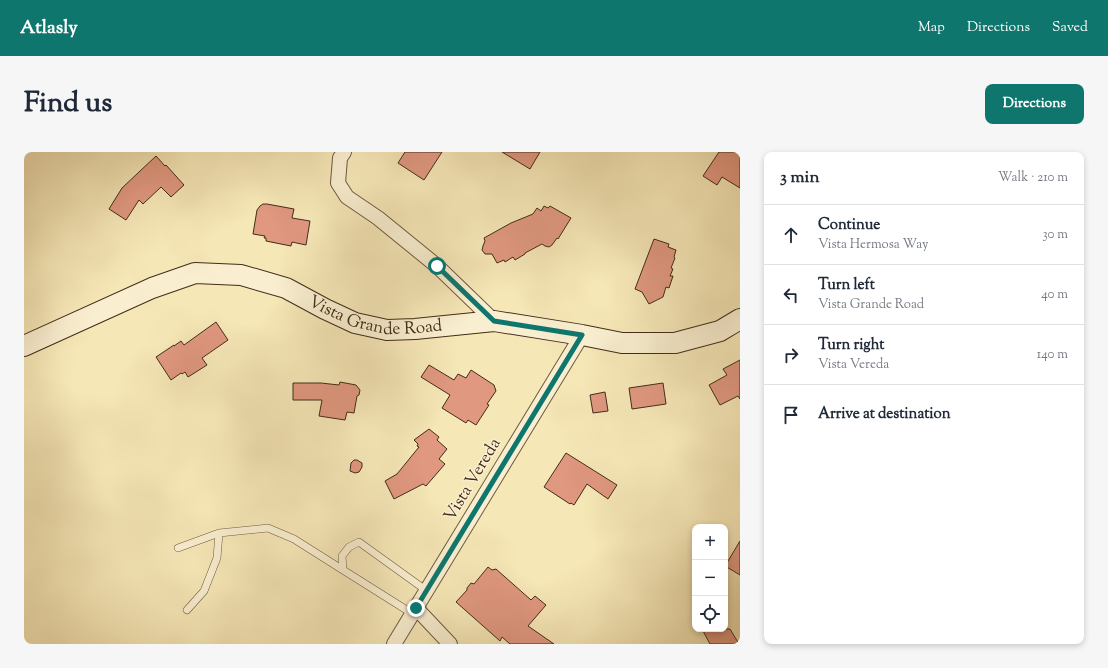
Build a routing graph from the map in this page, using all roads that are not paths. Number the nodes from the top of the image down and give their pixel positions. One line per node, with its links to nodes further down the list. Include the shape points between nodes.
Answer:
1 (344, 152): 3 (street, via 340,158 338,182 347,197 378,218 437,266)
2 (740, 319): 4 (street, Vista Grande Road, via 720,331 675,344 622,343)
3 (494, 321): 4 (street, Vista Grande Road); 5 (street, Vista Grande Road, via 415,330 387,330 355,323 286,288 264,281 241,275 195,273 152,288)
4 (582, 335): 9 (street, Vista Vereda)
5 (24, 346)
6 (219, 533): 7 (lane); 8 (lane, via 268,528 294,540); 10 (lane, via 217,558 204,591)
7 (178, 548)
8 (343, 570): 9 (lane, via 342,556 349,547 359,542); 11 (lane)
9 (427, 591): 11 (street, Vista Vereda)
10 (187, 610)
11 (414, 611): 12 (street, Vista Vereda); 13 (street)
12 (394, 644)
13 (450, 644)

